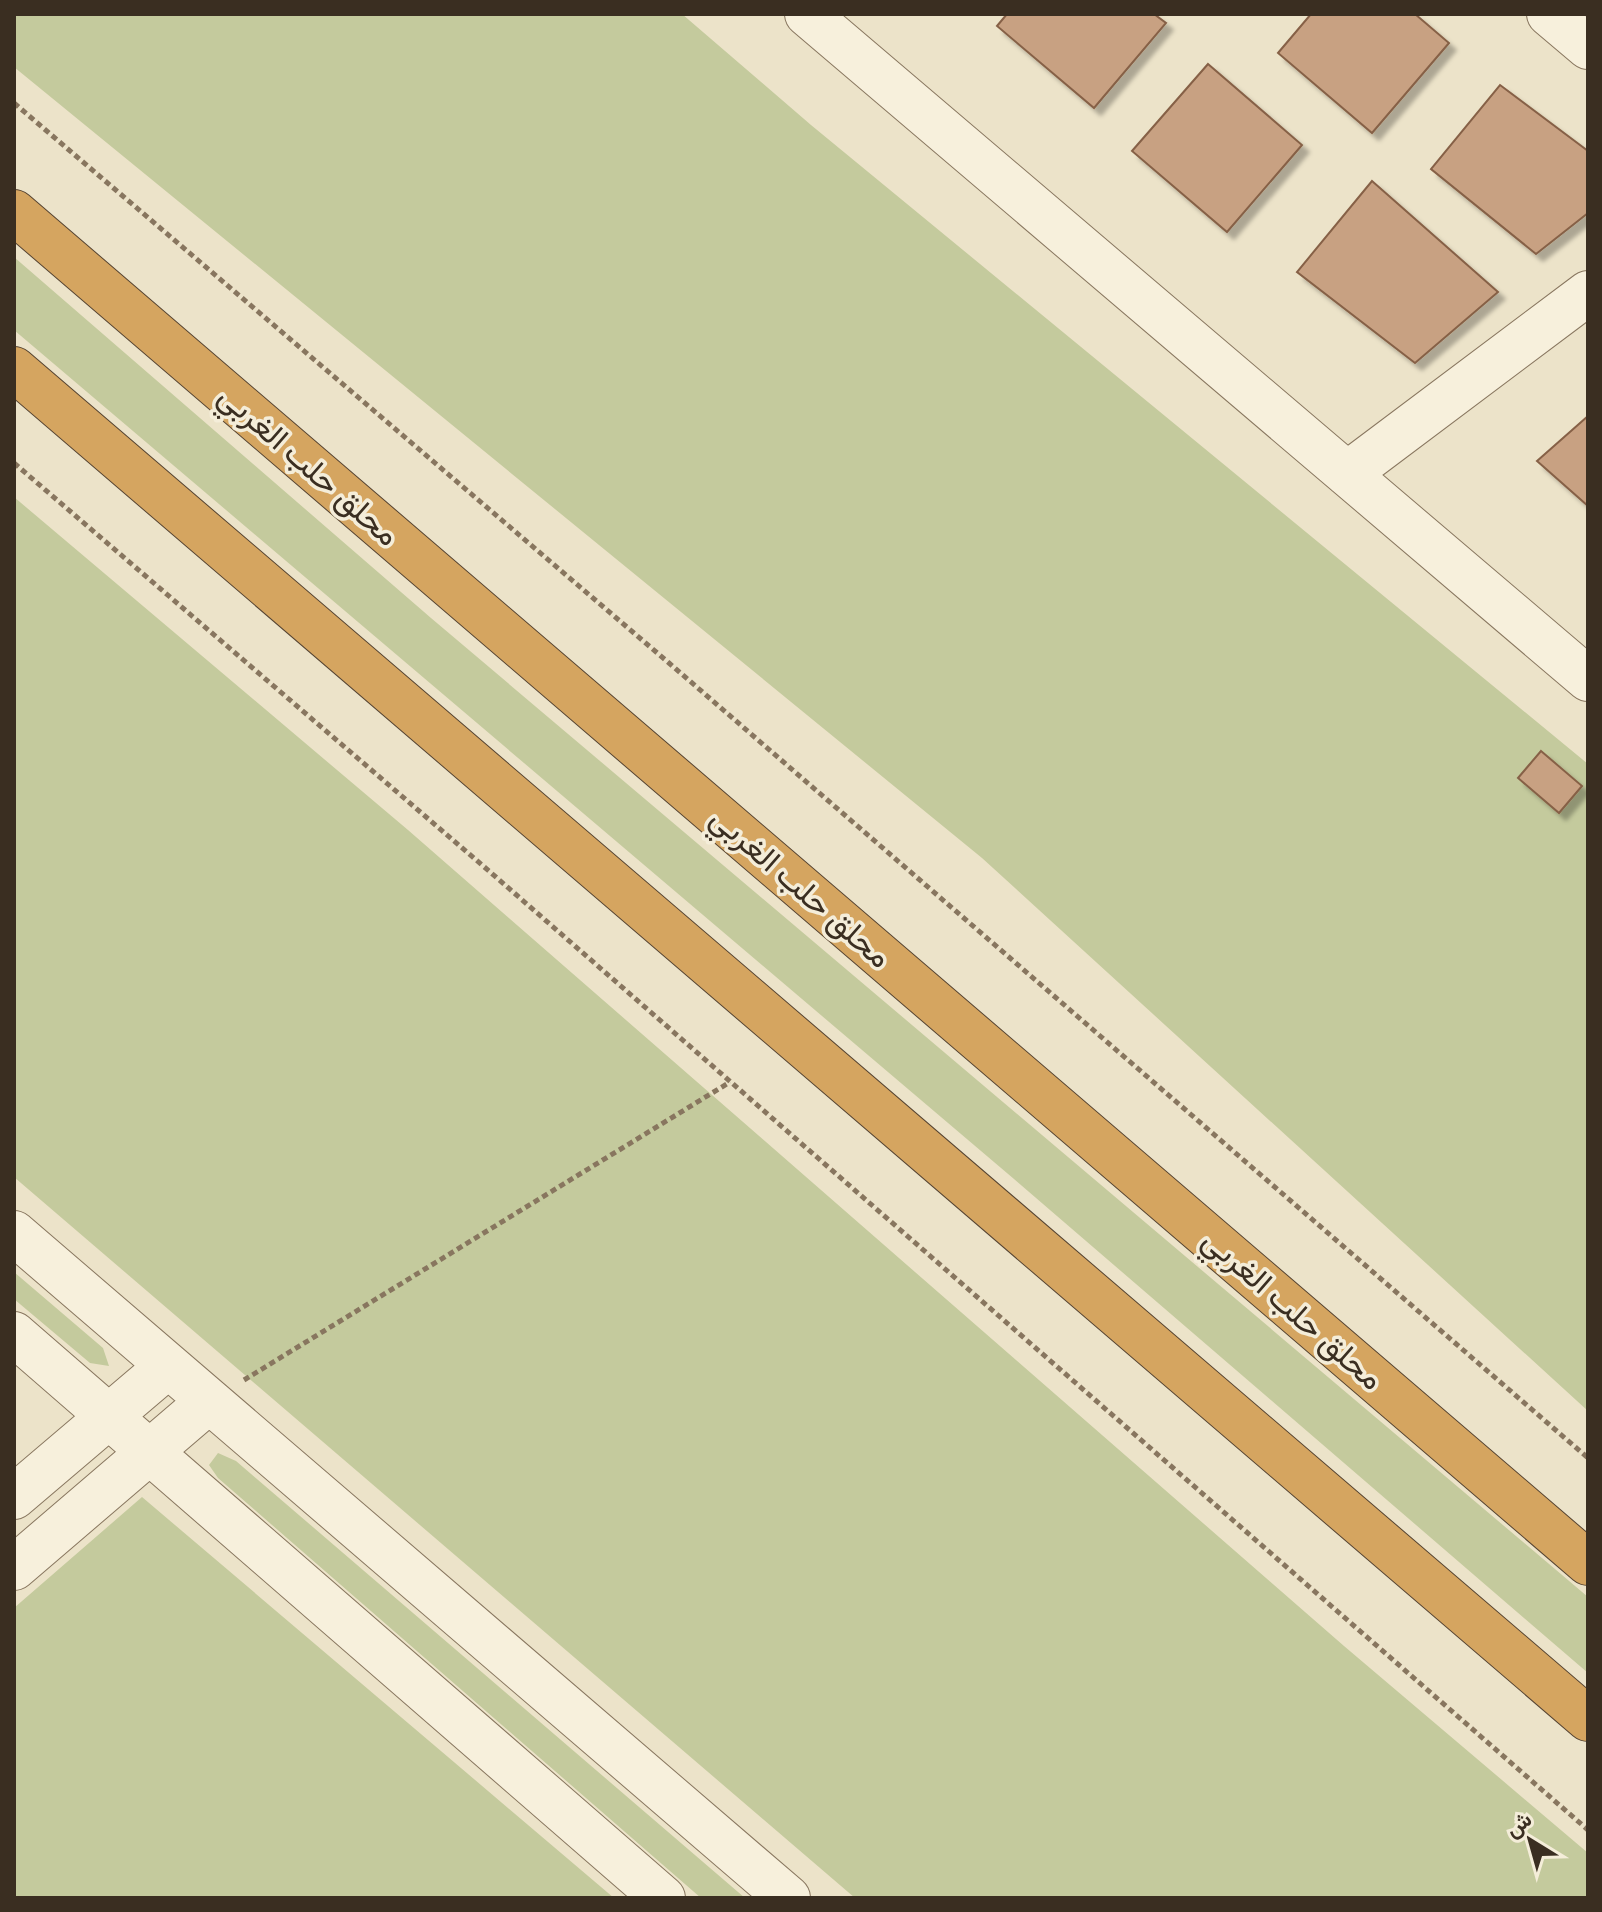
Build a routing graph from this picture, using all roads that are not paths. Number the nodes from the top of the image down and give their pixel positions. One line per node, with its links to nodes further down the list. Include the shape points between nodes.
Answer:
1 (807, 14): 7 (street)
2 (1549, 14): 3 (street)
3 (1588, 47)
4 (14, 212): 16 (highway, محلق حلب الغربي)
5 (1588, 293): 7 (street)
6 (14, 369): 18 (highway)
7 (1347, 474): 8 (street)
8 (1588, 679)
9 (14, 1233): 11 (street)
10 (14, 1334): 13 (street)
11 (168, 1366): 12 (street); 13 (street)
12 (209, 1401): 14 (street); 20 (street)
13 (108, 1416): 14 (street); 15 (street)
14 (149, 1452): 17 (street); 19 (street)
15 (14, 1497)
16 (1588, 1563)
17 (14, 1568)
18 (1588, 1719)
19 (663, 1898)
20 (788, 1898)

